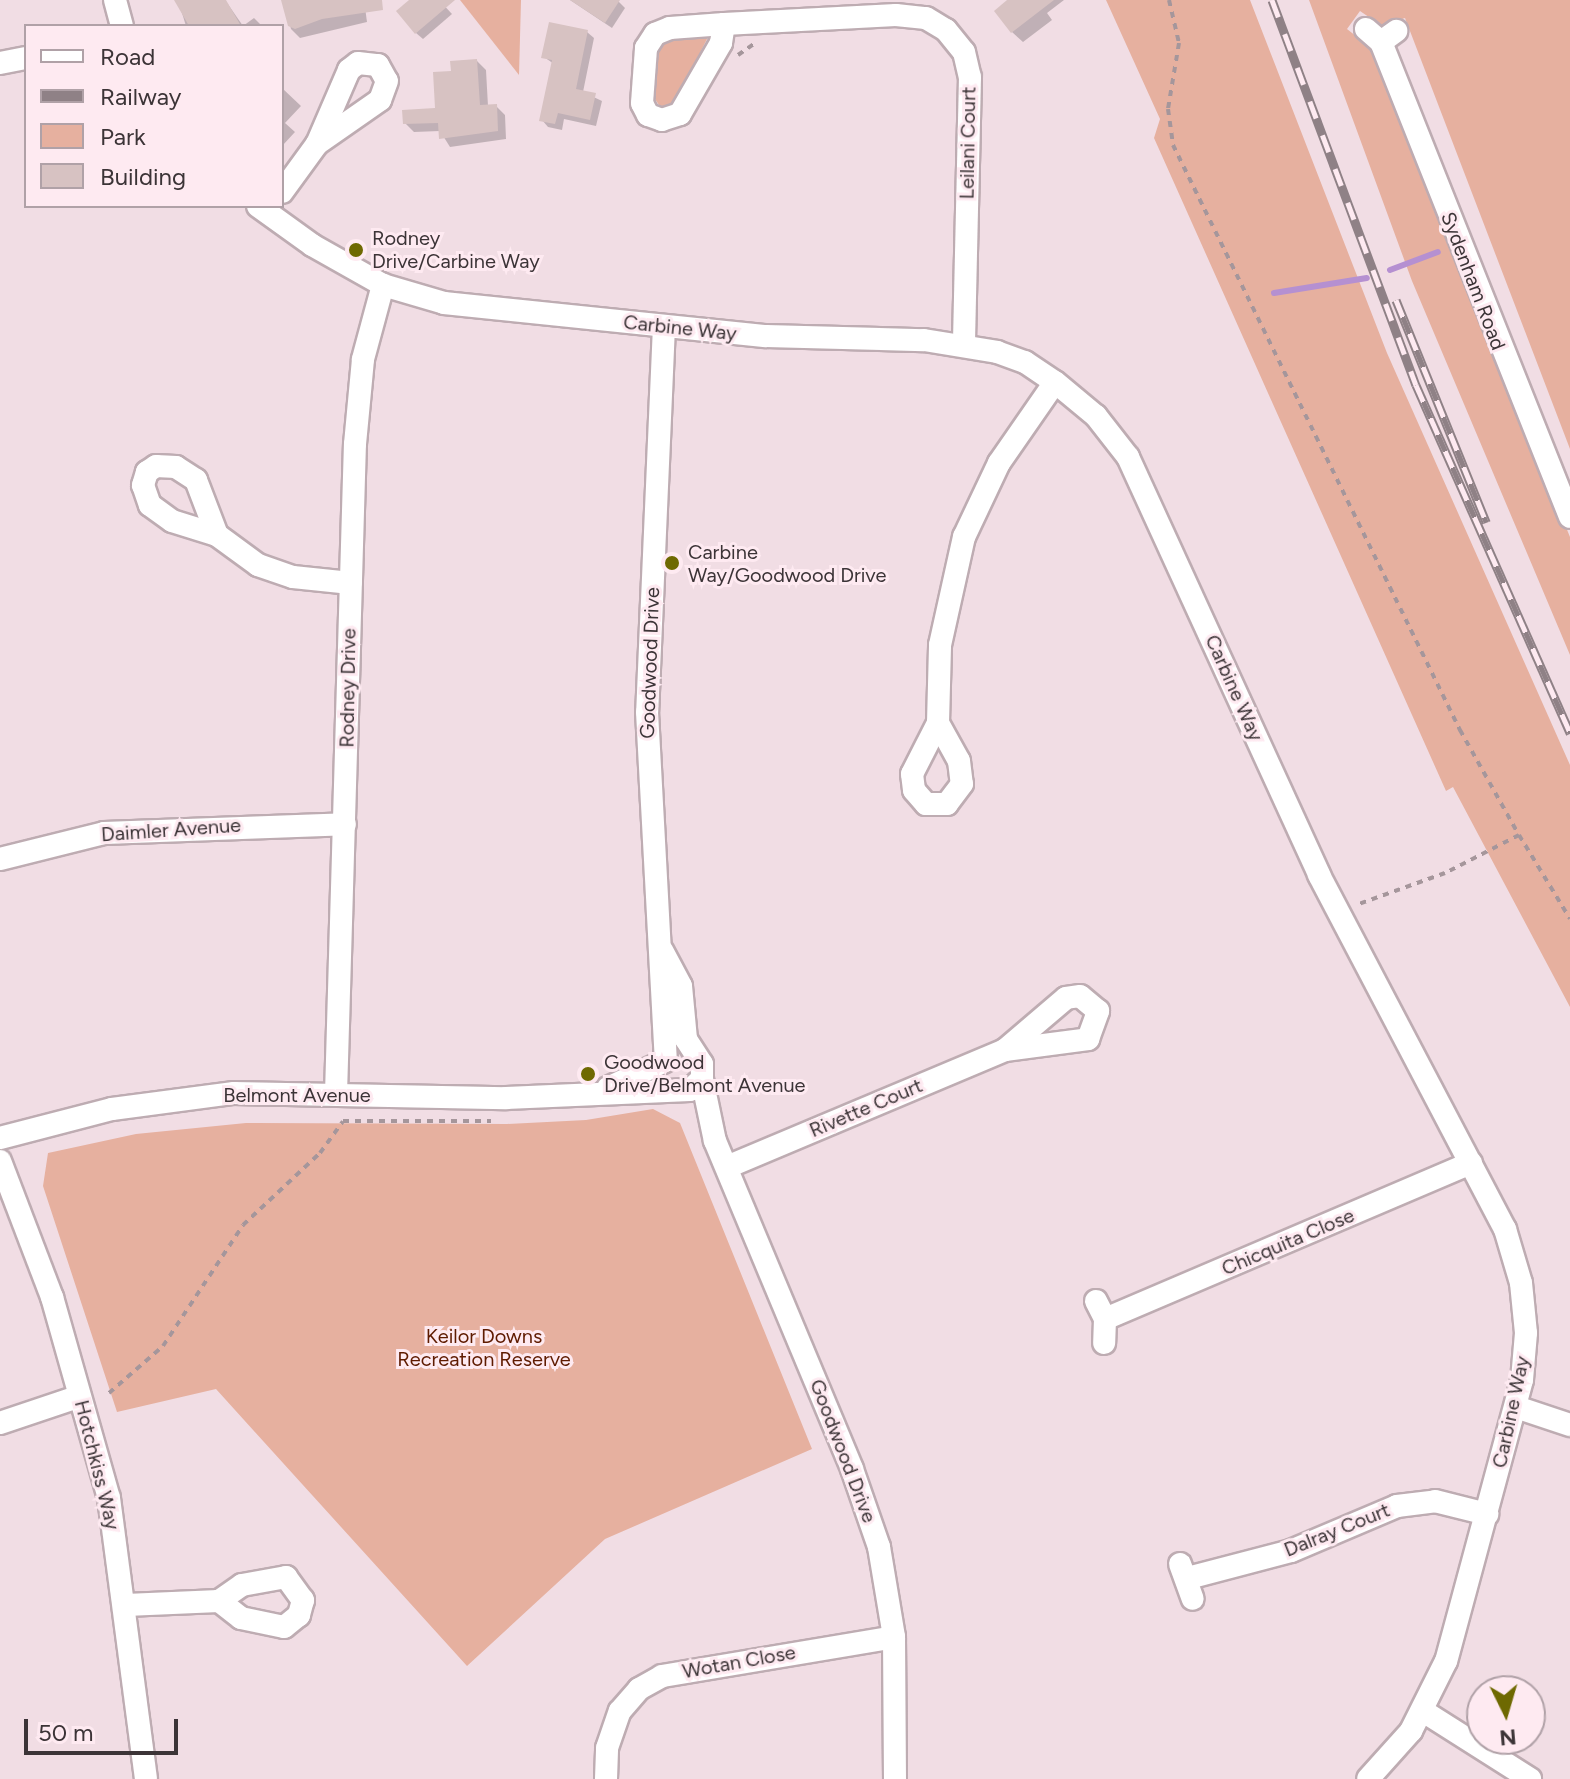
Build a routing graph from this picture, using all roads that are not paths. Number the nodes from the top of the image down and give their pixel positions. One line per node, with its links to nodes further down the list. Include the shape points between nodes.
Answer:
1 (115, 0): 2 (street)
2 (121, 24)
3 (724, 24): 3 (street, Leilani Court, via 721,43 680,114 662,120 648,115 642,94 650,40 670,28); 12 (street, Leilani Court, via 926,18 946,30 964,52 970,77)
4 (1381, 34): 14 (street, Sydenham Road)
5 (24, 58): 6 (street)
6 (0, 63)
7 (317, 144): 8 (street)
8 (284, 189)
9 (264, 208): 10 (street, Carbine Way)
10 (383, 285): 11 (street, Carbine Way, via 444,303); 16 (street, Rodney Drive, via 363,359)
11 (664, 326): 12 (street, Carbine Way); 20 (street, Goodwood Drive, via 647,712 651,864)
12 (964, 344): 13 (street, Carbine Way, via 1025,362)
13 (1055, 382): 17 (street, via 999,463 964,537 940,645); 31 (street, Carbine Way, via 1096,416 1148,494 1284,803)
14 (1570, 517)
15 (217, 535): 16 (street, via 258,565 293,577)
16 (351, 583): 18 (street, Rodney Drive)
17 (938, 723)
18 (345, 824): 19 (street, Daimler Avenue, via 104,833); 27 (street, Rodney Drive)
19 (0, 859)
20 (662, 951): 22 (street, Goodwood Drive, via 681,986 682,1021); 23 (street, Goodwood Drive, via 658,980)
21 (1005, 1050): 32 (street, Rivette Court)
22 (693, 1053): 23 (street, via 675,1052); 24 (street, via 702,1064)
23 (665, 1061): 25 (street, via 664,1078); 26 (street, Belmont Avenue)
24 (702, 1079): 25 (street, via 690,1090); 29 (street, Goodwood Drive)
25 (676, 1090): 26 (street, Belmont Avenue); 29 (street, Goodwood Drive)
26 (599, 1091): 27 (street, Belmont Avenue, via 506,1098)
27 (336, 1094): 28 (street, Belmont Avenue, via 234,1093 163,1100)
28 (0, 1138)
29 (715, 1141): 32 (street, Goodwood Drive)
30 (0, 1161): 34 (street, Hotchkiss Way, via 52,1297)
31 (1471, 1163): 33 (street, Chicquita Close, via 1100,1310); 35 (street, Carbine Way, via 1505,1229 1521,1283 1525,1359)
32 (727, 1167): 42 (street, Goodwood Drive, via 868,1511)
33 (1104, 1343)
34 (80, 1396): 36 (street); 41 (street, Hotchkiss Way, via 109,1498)
35 (1516, 1407): 37 (street); 38 (street, Carbine Way)
36 (0, 1423)
37 (1570, 1425)
38 (1487, 1514): 39 (street, Dalray Court, via 1435,1501 1397,1506 1291,1551); 43 (street, Carbine Way, via 1446,1661)
39 (1187, 1580)
40 (219, 1601): 41 (street)
41 (126, 1605): 44 (street, Hotchkiss Way)
42 (894, 1637): 45 (street, Wotan Close, via 662,1676 639,1689 620,1711 607,1748); 46 (street, Goodwood Drive)
43 (1423, 1711): 47 (street, Carbine Way); 48 (street)
44 (146, 1779)
45 (606, 1779)
46 (895, 1779)
47 (1368, 1779)
48 (1530, 1779)

